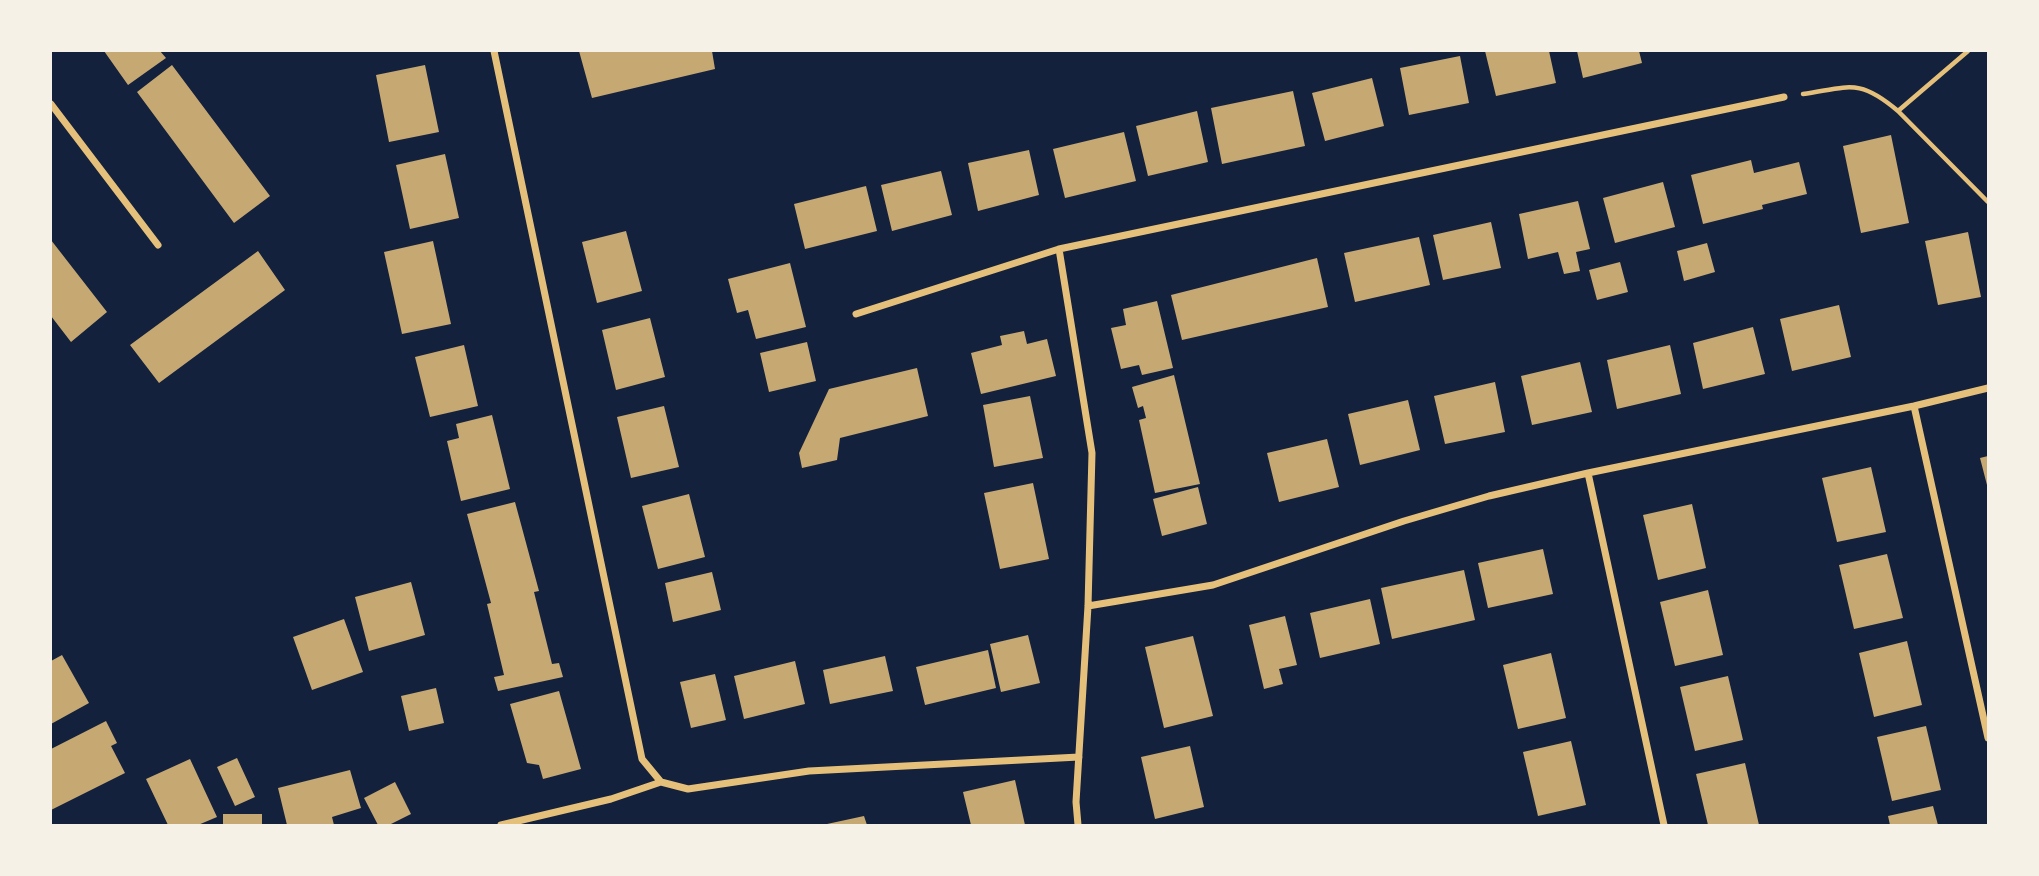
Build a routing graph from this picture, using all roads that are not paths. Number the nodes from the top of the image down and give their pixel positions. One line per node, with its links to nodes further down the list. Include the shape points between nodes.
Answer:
1 (494, 51): 14 (street, via 642,759)
2 (1784, 97): 5 (street)
3 (51, 104): 4 (street)
4 (158, 245)
5 (1059, 249): 6 (street); 10 (street, via 1091,453)
6 (856, 314)
7 (1988, 388): 8 (street)
8 (1914, 406): 9 (street); 11 (street)
9 (1588, 473): 10 (street, via 1404,521 1213,585); 17 (street)
10 (1088, 606): 13 (street)
11 (1987, 728): 12 (street)
12 (1988, 738)
13 (1079, 757): 14 (street, via 809,771 688,789); 16 (street)
14 (661, 782): 15 (street)
15 (501, 825)
16 (1078, 825)
17 (1664, 825)

